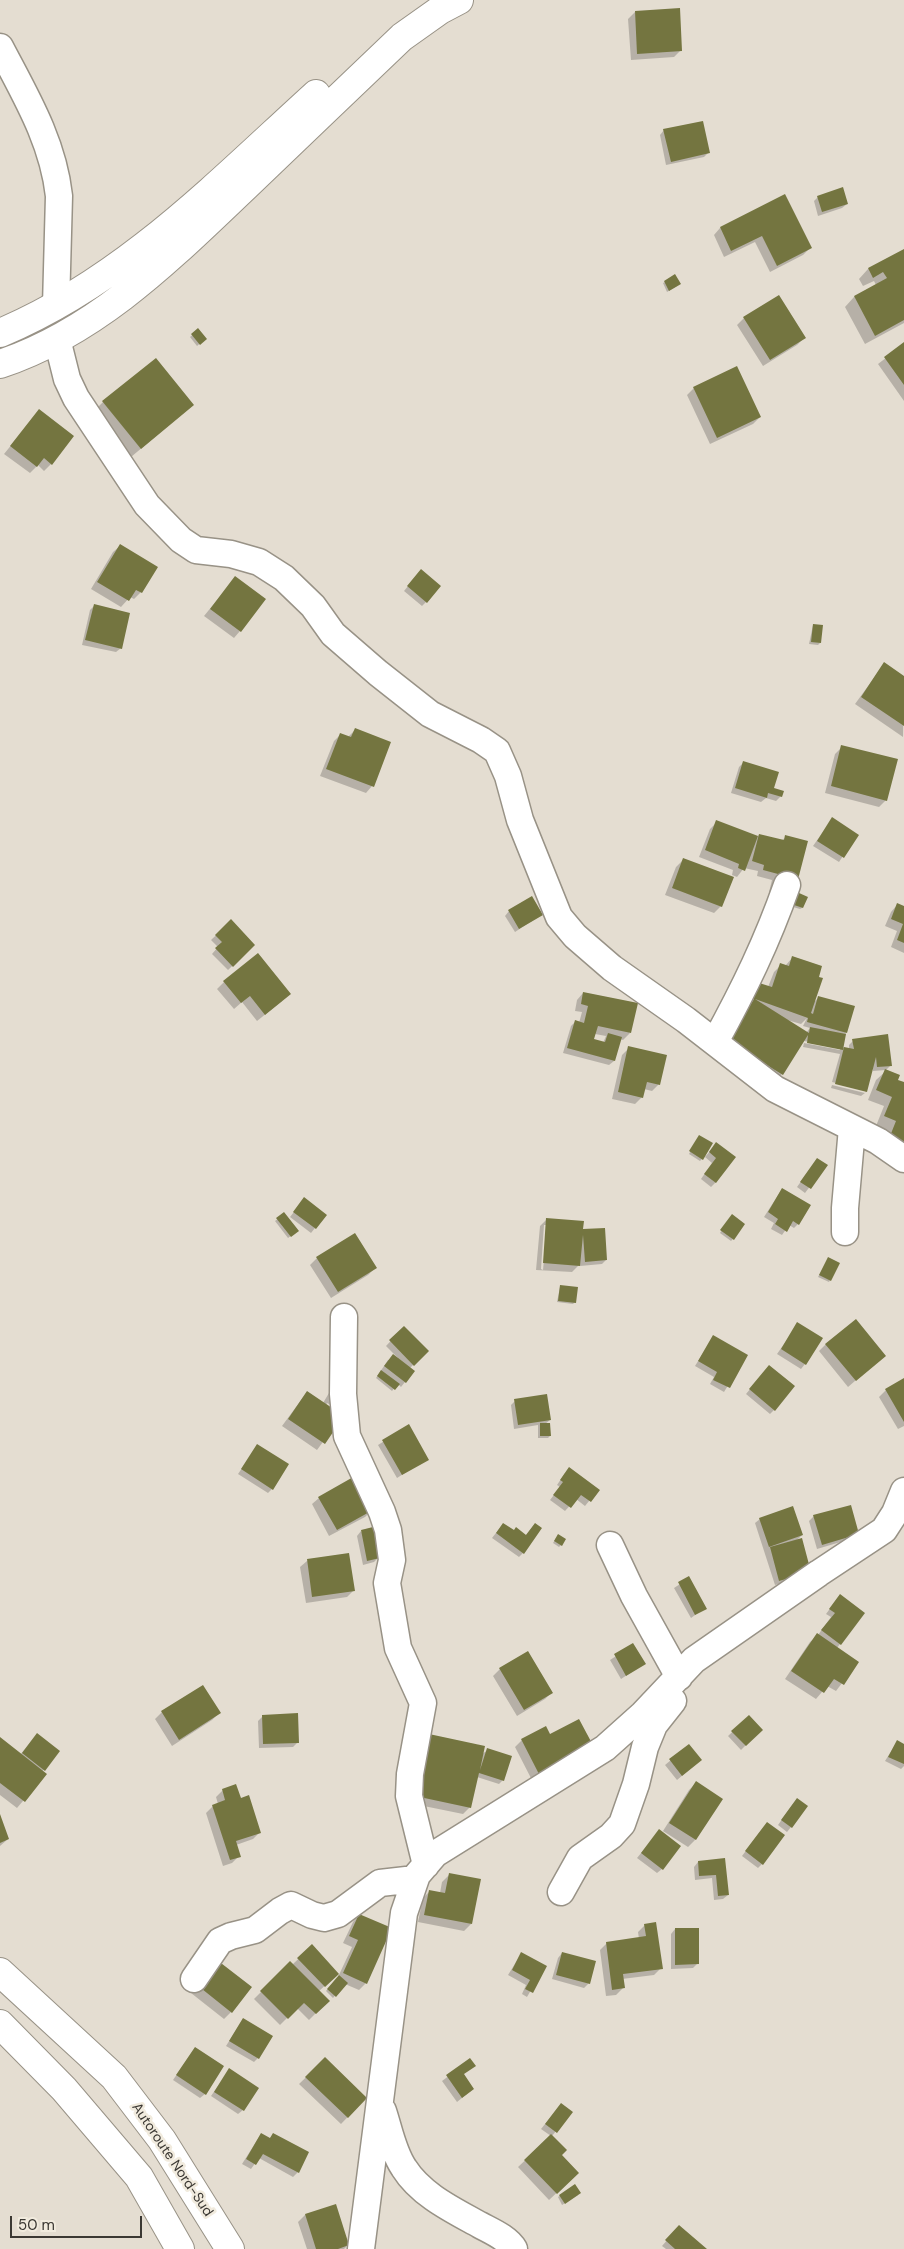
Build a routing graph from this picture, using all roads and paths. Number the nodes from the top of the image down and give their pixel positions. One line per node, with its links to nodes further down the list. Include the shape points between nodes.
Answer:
1 (425, 0): 4 (highway, via 387,29 156,239 107,275)
2 (459, 0): 6 (highway, via 402,37 173,256 125,296)
3 (0, 47): 4 (street, via 42,128 58,181)
4 (56, 306): 5 (highway)
5 (0, 333)
6 (57, 339): 7 (highway); 9 (street, via 72,390 147,505 181,540 196,550 259,562 284,578 313,606 333,634 378,673 430,714 497,751 508,776 520,820 559,917 575,936 612,968)
7 (0, 364)
8 (787, 885): 9 (street, via 770,933)
9 (715, 1042): 10 (street, via 776,1089)
10 (852, 1128): 11 (street); 12 (street)
11 (904, 1159)
12 (845, 1232)
13 (344, 1317): 17 (street, via 343,1394 347,1436 388,1530 392,1560 386,1583 398,1648 423,1703 409,1796)
14 (904, 1491): 16 (street, via 884,1530)
15 (610, 1546): 16 (street, via 634,1596)
16 (686, 1668): 17 (street, via 643,1714 605,1748 435,1854); 18 (street, via 684,1686 654,1725 622,1824 580,1858)
17 (420, 1872): 20 (street, via 380,1883 338,1914 324,1918 291,1906 280,1911 256,1930 220,1941); 22 (street, via 404,1913)
18 (560, 1892)
19 (0, 1972): 24 (highway, Autoroute Nord-Sud, via 114,2077 162,2140)
20 (194, 1979)
21 (0, 2024): 23 (highway, via 64,2088 139,2177)
22 (380, 2103): 25 (street); 26 (street, via 404,2168 421,2187)
23 (180, 2249)
24 (230, 2249)
25 (360, 2249)
26 (514, 2249)

